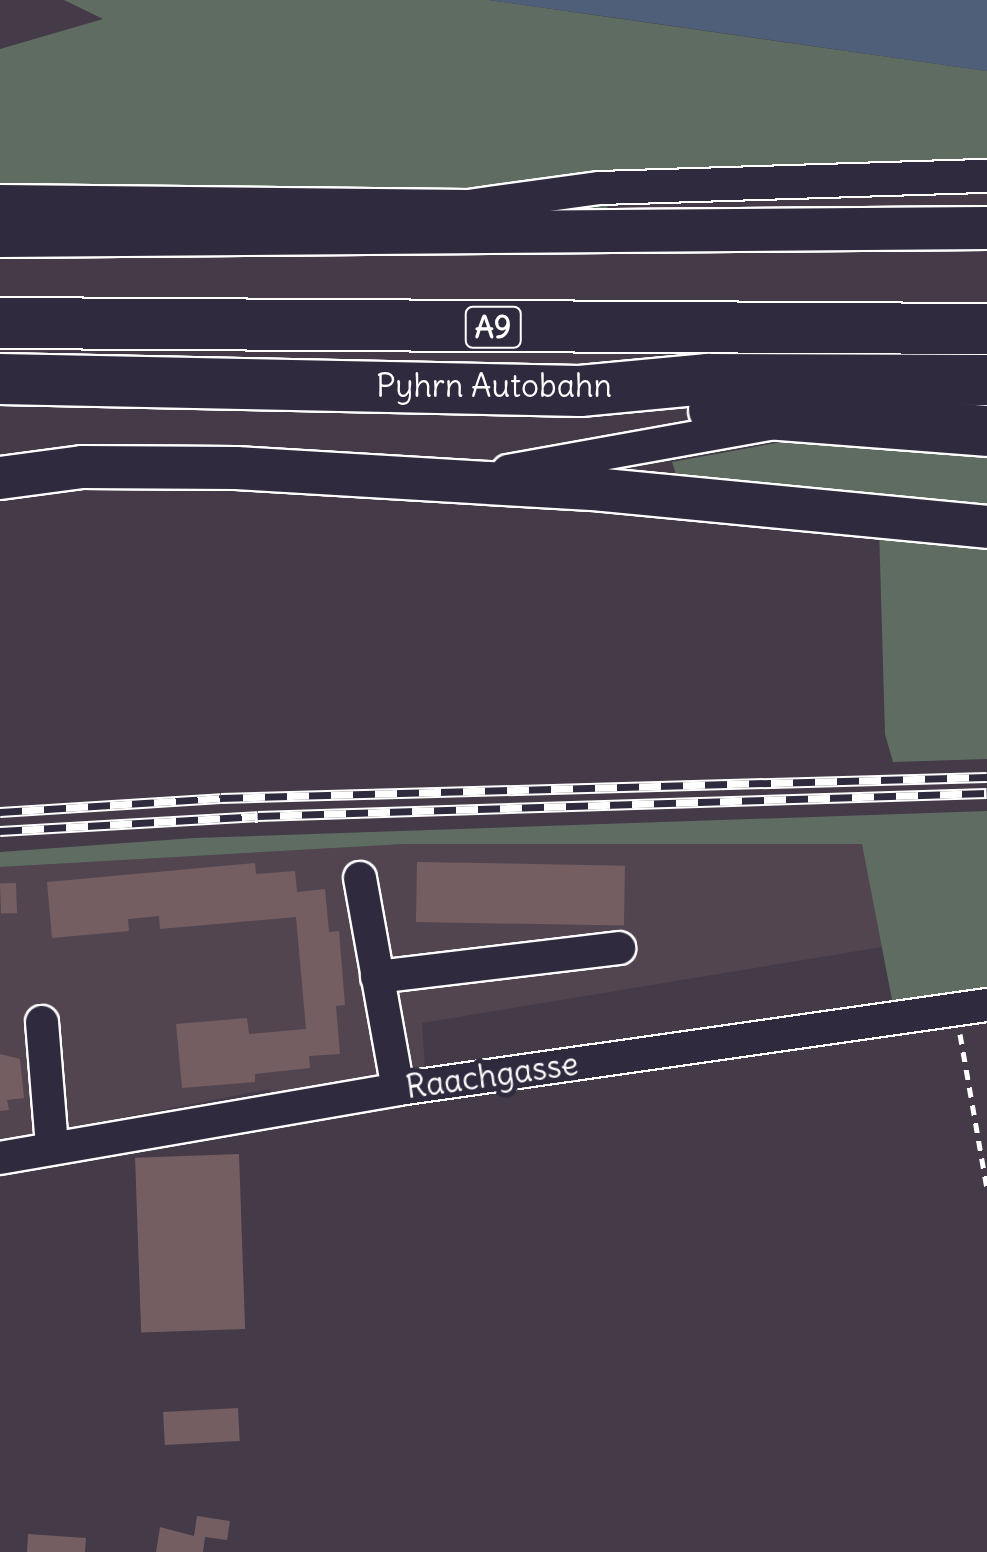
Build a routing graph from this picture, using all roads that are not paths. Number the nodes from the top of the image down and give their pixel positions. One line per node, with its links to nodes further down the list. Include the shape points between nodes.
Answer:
1 (987, 176): 2 (street, via 600,188 468,206)
2 (0, 201)
3 (987, 228): 4 (main road)
4 (0, 236)
5 (0, 324): 6 (highway, Pyhrn Autobahn / A9)
6 (987, 329)
7 (0, 379): 9 (highway, Pyhrn Autobahn / A9)
8 (987, 380): 9 (highway, Pyhrn Autobahn / A9, via 708,379)
9 (580, 391): 10 (highway)
10 (800, 416): 11 (highway); 13 (street, via 729,436)
11 (987, 430)
12 (8, 474): 13 (main road, via 149,465)
13 (434, 480): 14 (main road)
14 (987, 527)
15 (360, 878): 17 (street)
16 (618, 948): 17 (street)
17 (377, 977): 20 (street)
18 (987, 1005): 20 (street, Raachgasse)
19 (42, 1022): 21 (street)
20 (398, 1089): 21 (street, Raachgasse)
21 (52, 1145): 22 (street, Raachgasse)
22 (0, 1158)

